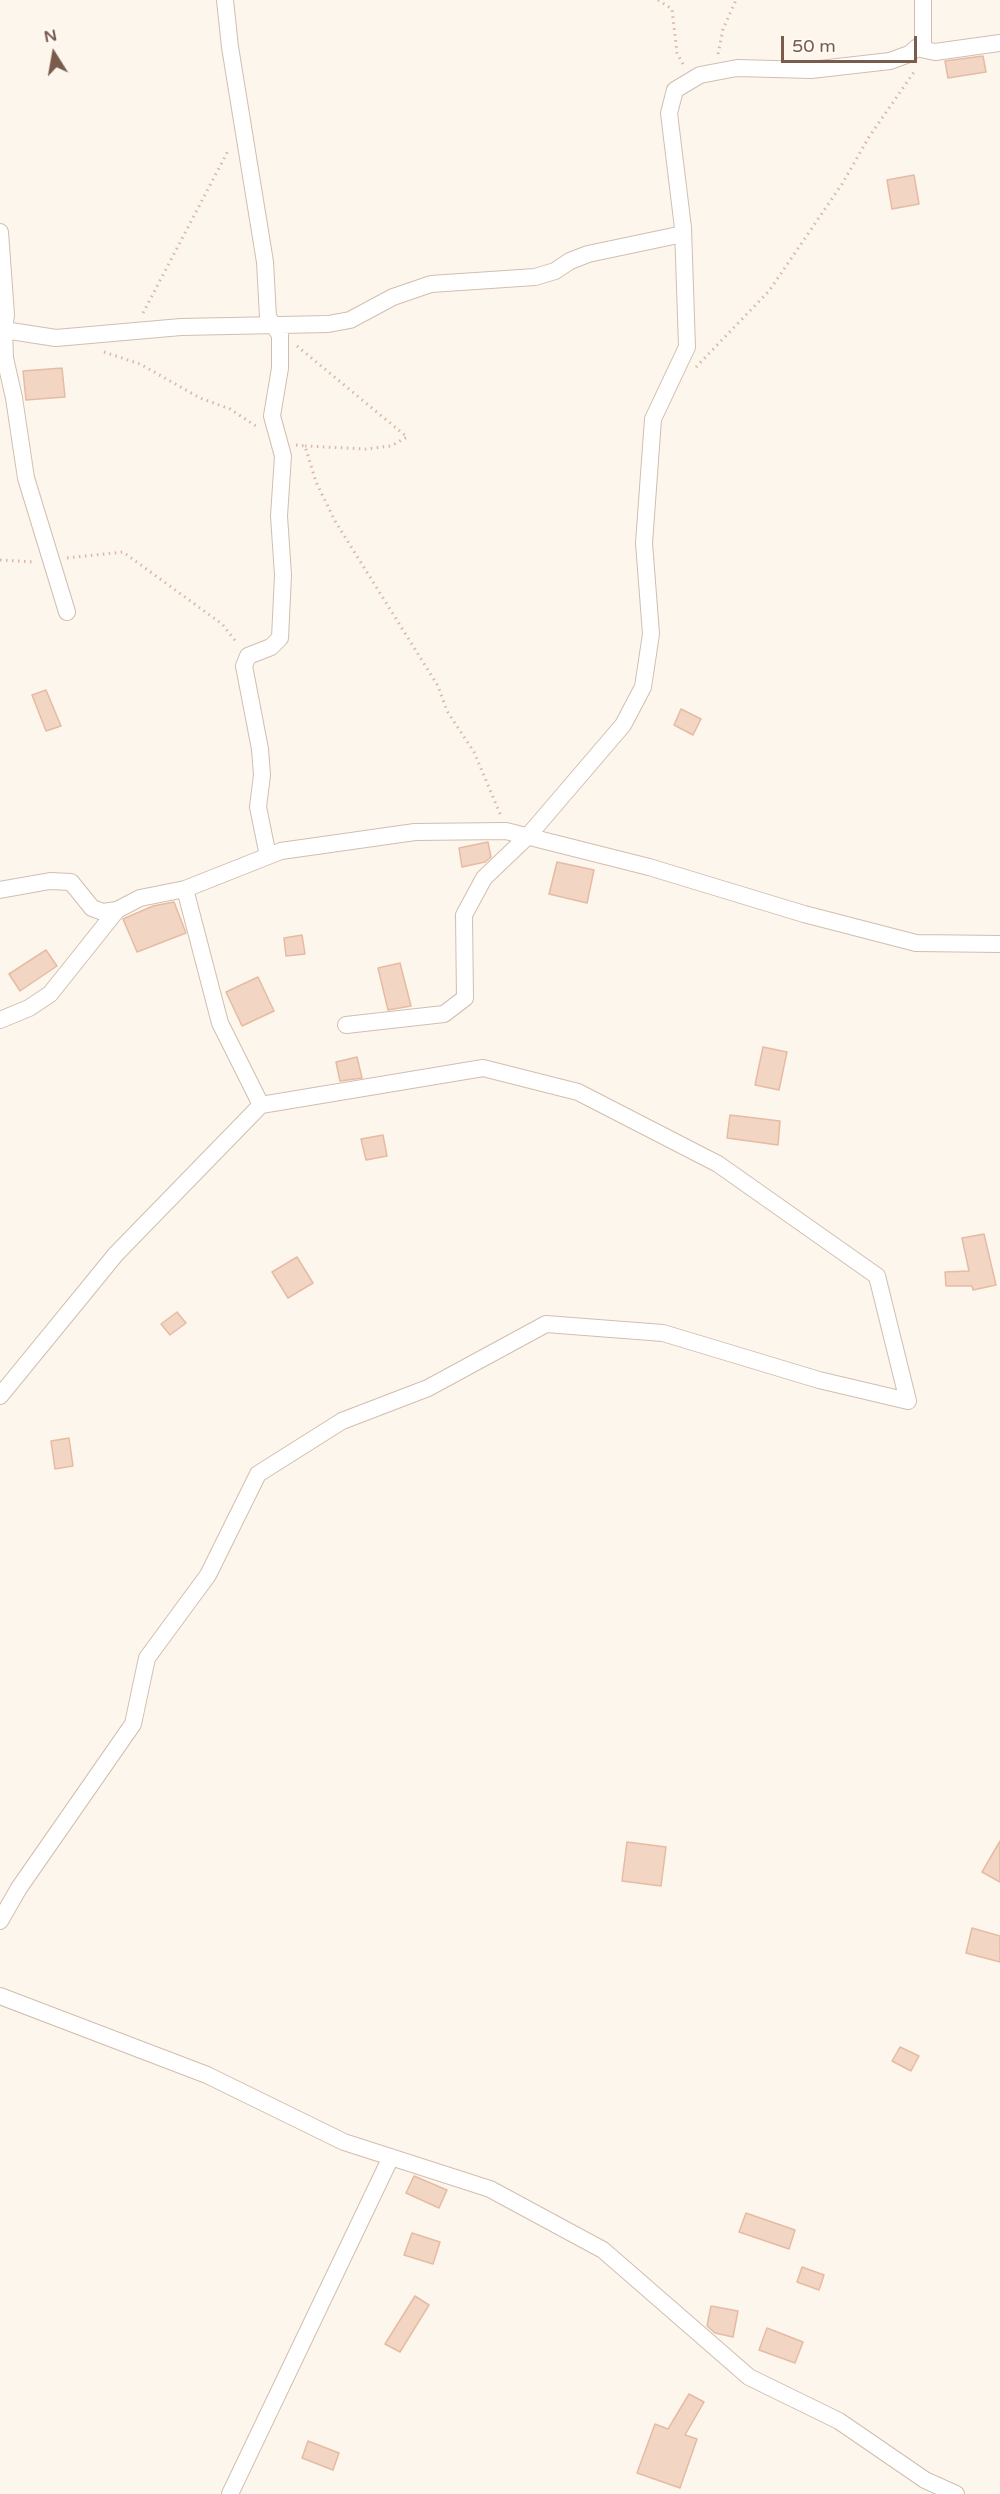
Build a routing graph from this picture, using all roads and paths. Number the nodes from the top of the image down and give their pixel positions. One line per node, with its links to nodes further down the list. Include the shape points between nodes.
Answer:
1 (225, 0): 12 (street, via 265,262 268,317)
2 (658, 0): 8 (path, via 672,9 677,53)
3 (736, 0): 7 (path, via 717,49)
4 (923, 0): 6 (street)
5 (1000, 43): 6 (street, via 935,52)
6 (921, 49): 7 (street, via 890,62 811,70); 16 (path, via 914,72 769,291 701,365)
7 (721, 71): 8 (street)
8 (691, 80): 11 (street, via 675,90 669,113)
9 (231, 146): 14 (path)
10 (0, 231): 13 (street, via 6,315)
11 (683, 234): 12 (street, via 588,254 535,277 430,284 393,297 350,320); 16 (street, via 687,347)
12 (273, 325): 14 (street); 17 (street, via 280,335 280,368 272,416); 18 (path, via 407,437 391,446 366,449)
13 (2, 329): 15 (street, via 56,338); 19 (street, via 26,478)
14 (134, 330): 15 (street)
15 (81, 335): 17 (path, via 97,349 140,364 200,398 230,409)
16 (670, 381): 24 (street, via 653,419 644,543 651,633 643,687 622,724)
17 (279, 442): 18 (path); 22 (street, via 283,575 280,638)
18 (305, 446): 23 (path, via 316,482 335,521 438,686 447,711 474,752)
19 (50, 559): 20 (path, via 31,563); 21 (street); 22 (path, via 123,552 222,624)
20 (0, 560)
21 (67, 612)
22 (248, 656): 25 (street, via 245,683 260,749 258,807)
23 (507, 831): 24 (street); 25 (street, via 415,832)
24 (528, 836): 29 (street, via 916,944); 31 (street, via 484,878 464,915 465,998 444,1014)
25 (268, 856): 26 (street)
26 (185, 889): 28 (street, via 140,898); 32 (street, via 220,1023)
27 (0, 890): 28 (street, via 50,881 71,882 92,908 103,912)
28 (117, 910): 30 (street, via 50,994)
29 (1000, 945)
30 (0, 1020)
31 (346, 1025)
32 (261, 1105): 33 (street, via 116,1254); 34 (street, via 483,1068 578,1092 718,1164 878,1276 908,1401 819,1380 663,1333 546,1324 428,1388 342,1421 258,1473 208,1575 147,1658 133,1724)
33 (0, 1396)
34 (0, 1920)
35 (0, 1996): 36 (street, via 207,2075 344,2142)
36 (391, 2157): 37 (street); 38 (street, via 490,2189 603,2250 749,2377 839,2421 925,2480)
37 (230, 2494)
38 (956, 2494)

